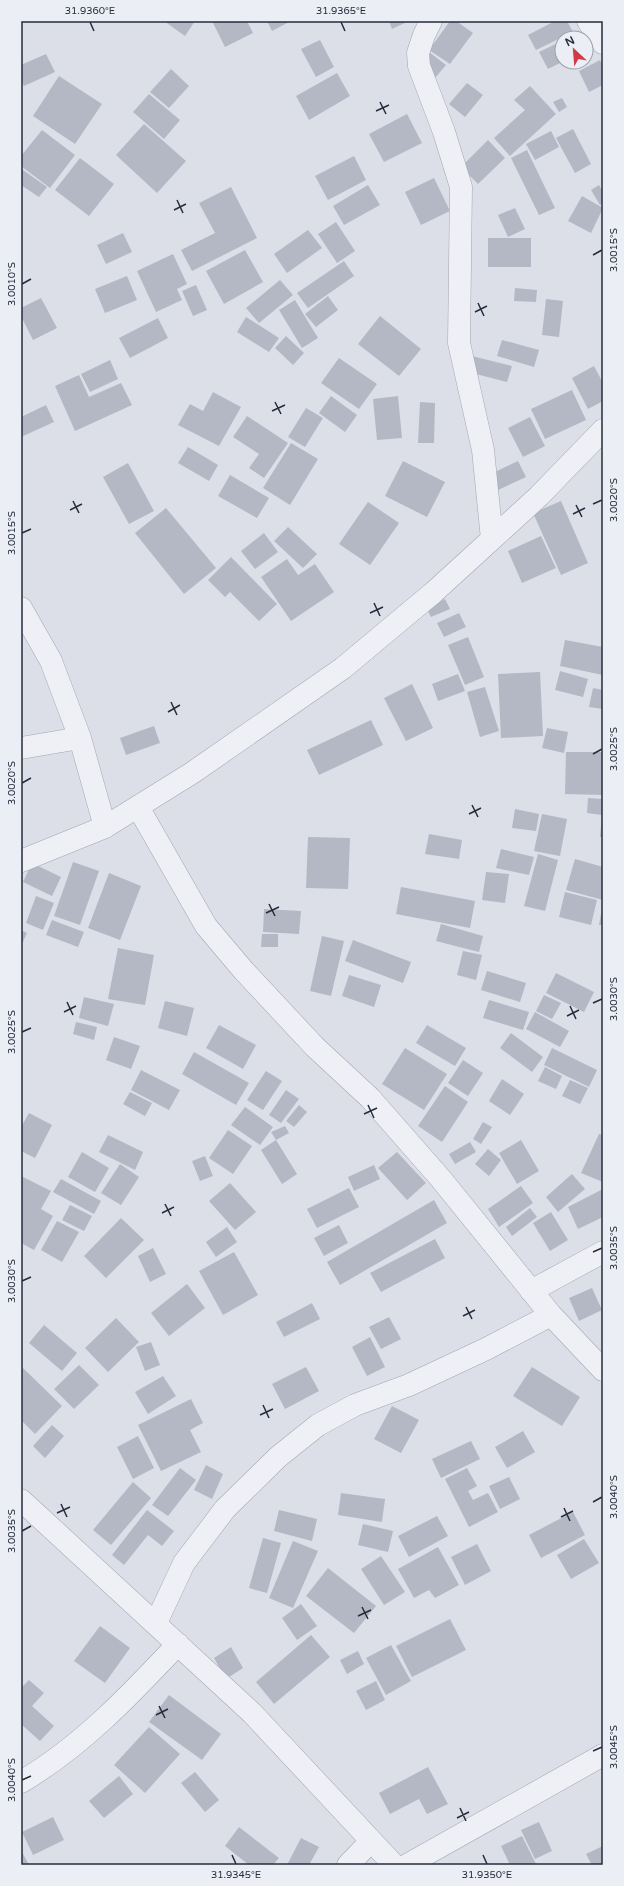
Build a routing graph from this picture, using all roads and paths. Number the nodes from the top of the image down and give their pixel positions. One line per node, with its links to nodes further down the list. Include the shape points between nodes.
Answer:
1 (431, 21): 5 (street, via 418,53 419,66 461,187 459,343 483,450)
2 (588, 21): 3 (street)
3 (603, 43)
4 (603, 430): 5 (street, via 539,496)
5 (492, 539): 9 (street, via 344,668 192,773)
6 (21, 608): 7 (street, via 51,661)
7 (80, 738): 8 (street); 10 (street)
8 (21, 748)
9 (138, 807): 10 (street); 13 (street, via 206,926 315,1047 370,1098 441,1179)
10 (105, 827): 11 (street)
11 (21, 861)
12 (603, 1252): 13 (street)
13 (531, 1291): 14 (street)
14 (551, 1315): 15 (street); 17 (street, via 486,1349 409,1385 355,1406 318,1425 278,1457 226,1509 184,1563)
15 (603, 1370)
16 (21, 1500): 17 (street)
17 (156, 1623): 18 (street)
18 (178, 1644): 20 (street, via 125,1701 90,1732 37,1773); 21 (street, via 252,1713)
19 (603, 1755): 24 (street)
20 (21, 1782)
21 (371, 1841): 22 (street); 23 (street)
22 (348, 1865)
23 (394, 1865)
24 (407, 1865)

